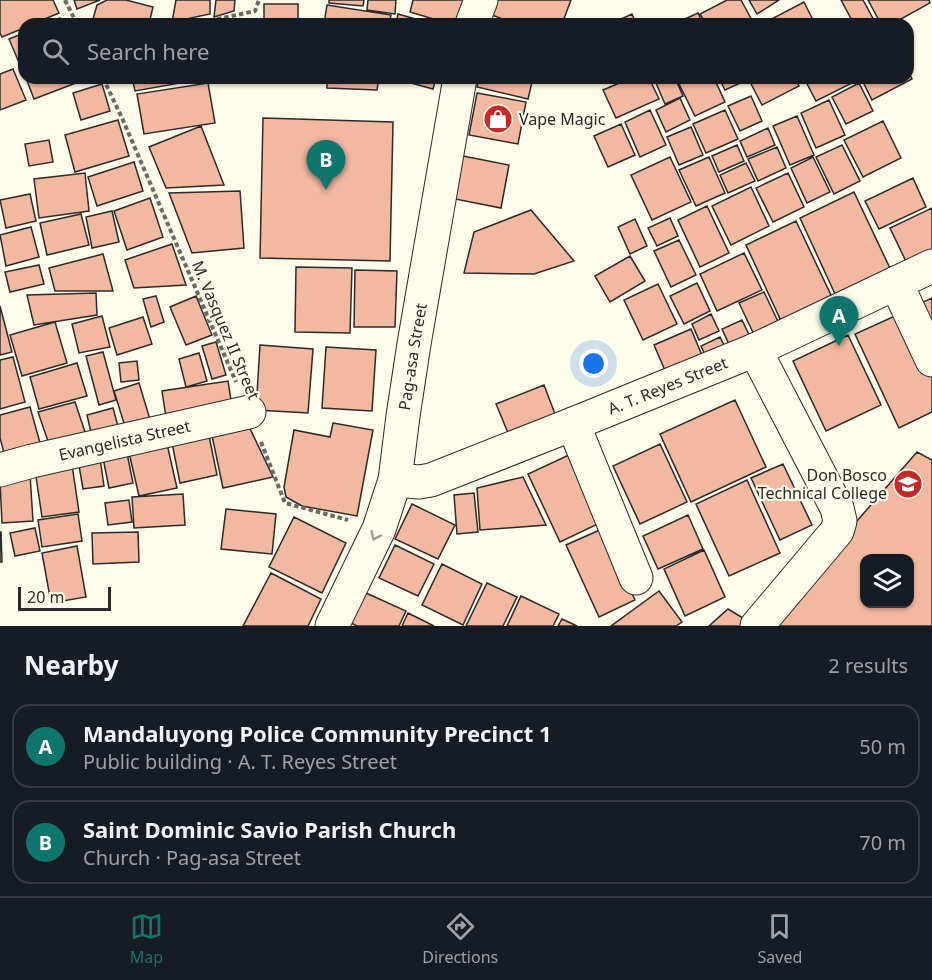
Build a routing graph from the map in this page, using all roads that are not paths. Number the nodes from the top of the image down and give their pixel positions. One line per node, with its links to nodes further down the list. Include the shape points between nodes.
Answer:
1 (481, 0): 2 (street)
2 (474, 18)
3 (459, 84): 11 (street, Pag-asa Street)
4 (932, 266): 5 (street, A. T. Reyes Street)
5 (896, 283): 6 (street, A. T. Reyes Street); 7 (street)
6 (755, 350): 9 (street, A. T. Reyes Street); 14 (street, via 840,520 837,531)
7 (932, 360)
8 (249, 412): 10 (street, Evangelista Street)
9 (573, 424): 11 (street, A. T. Reyes Street, via 431,480); 12 (street)
10 (0, 470)
11 (395, 480): 13 (street, Pag-asa Street, one-way to 13, via 379,529)
12 (636, 578)
13 (332, 626)
14 (757, 626)

